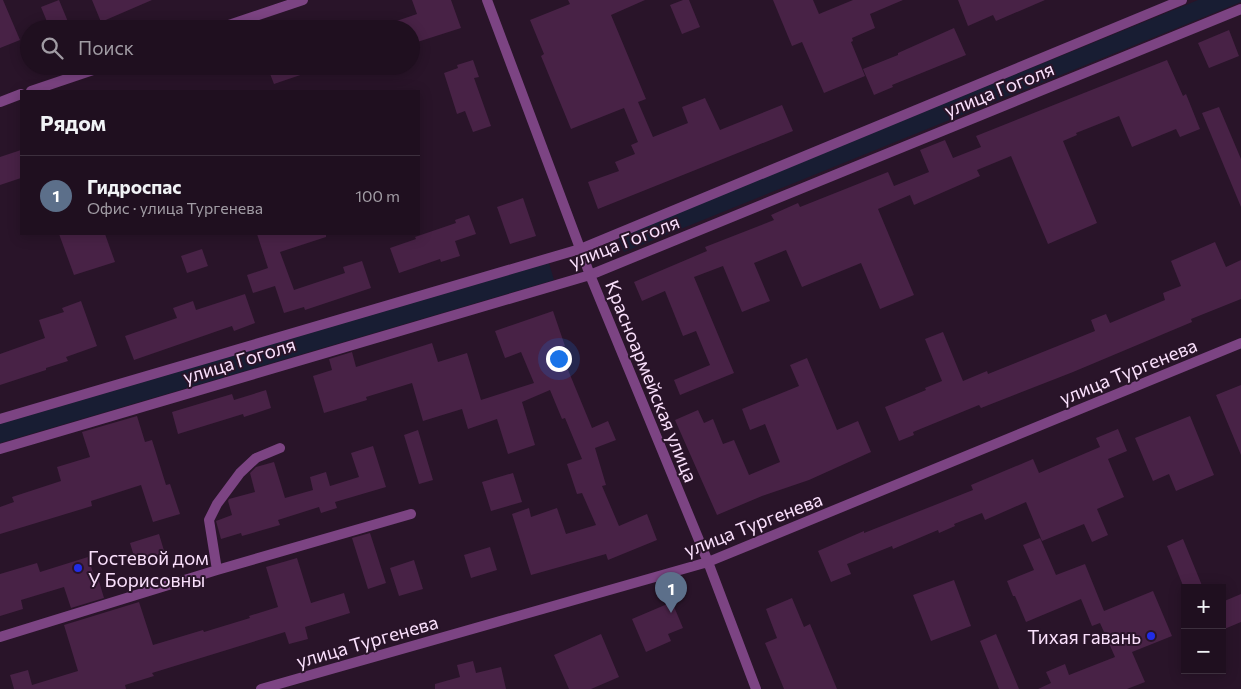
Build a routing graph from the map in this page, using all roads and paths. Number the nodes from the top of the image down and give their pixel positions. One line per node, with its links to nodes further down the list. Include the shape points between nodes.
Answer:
1 (303, 0): 5 (street)
2 (487, 0): 10 (street, Красноармейская улица)
3 (1182, 0): 10 (street, улица Гоголя)
4 (1241, 9): 11 (street, улица Гоголя)
5 (244, 20)
6 (78, 75): 7 (street)
7 (34, 90)
8 (20, 94): 9 (street)
9 (0, 102)
10 (580, 249): 11 (street, Красноармейская улица); 13 (street, улица Гоголя)
11 (590, 275): 15 (street, улица Гоголя); 17 (street, Красноармейская улица)
12 (1241, 343): 17 (street, улица Тургенева)
13 (0, 419)
14 (280, 448): 18 (street, via 256,458 240,473 217,504 209,520)
15 (0, 450)
16 (411, 514): 18 (street)
17 (708, 562): 20 (street, улица Тургенева); 21 (street, Красноармейская улица)
18 (217, 570): 19 (street)
19 (0, 637)
20 (261, 689)
21 (756, 689)

